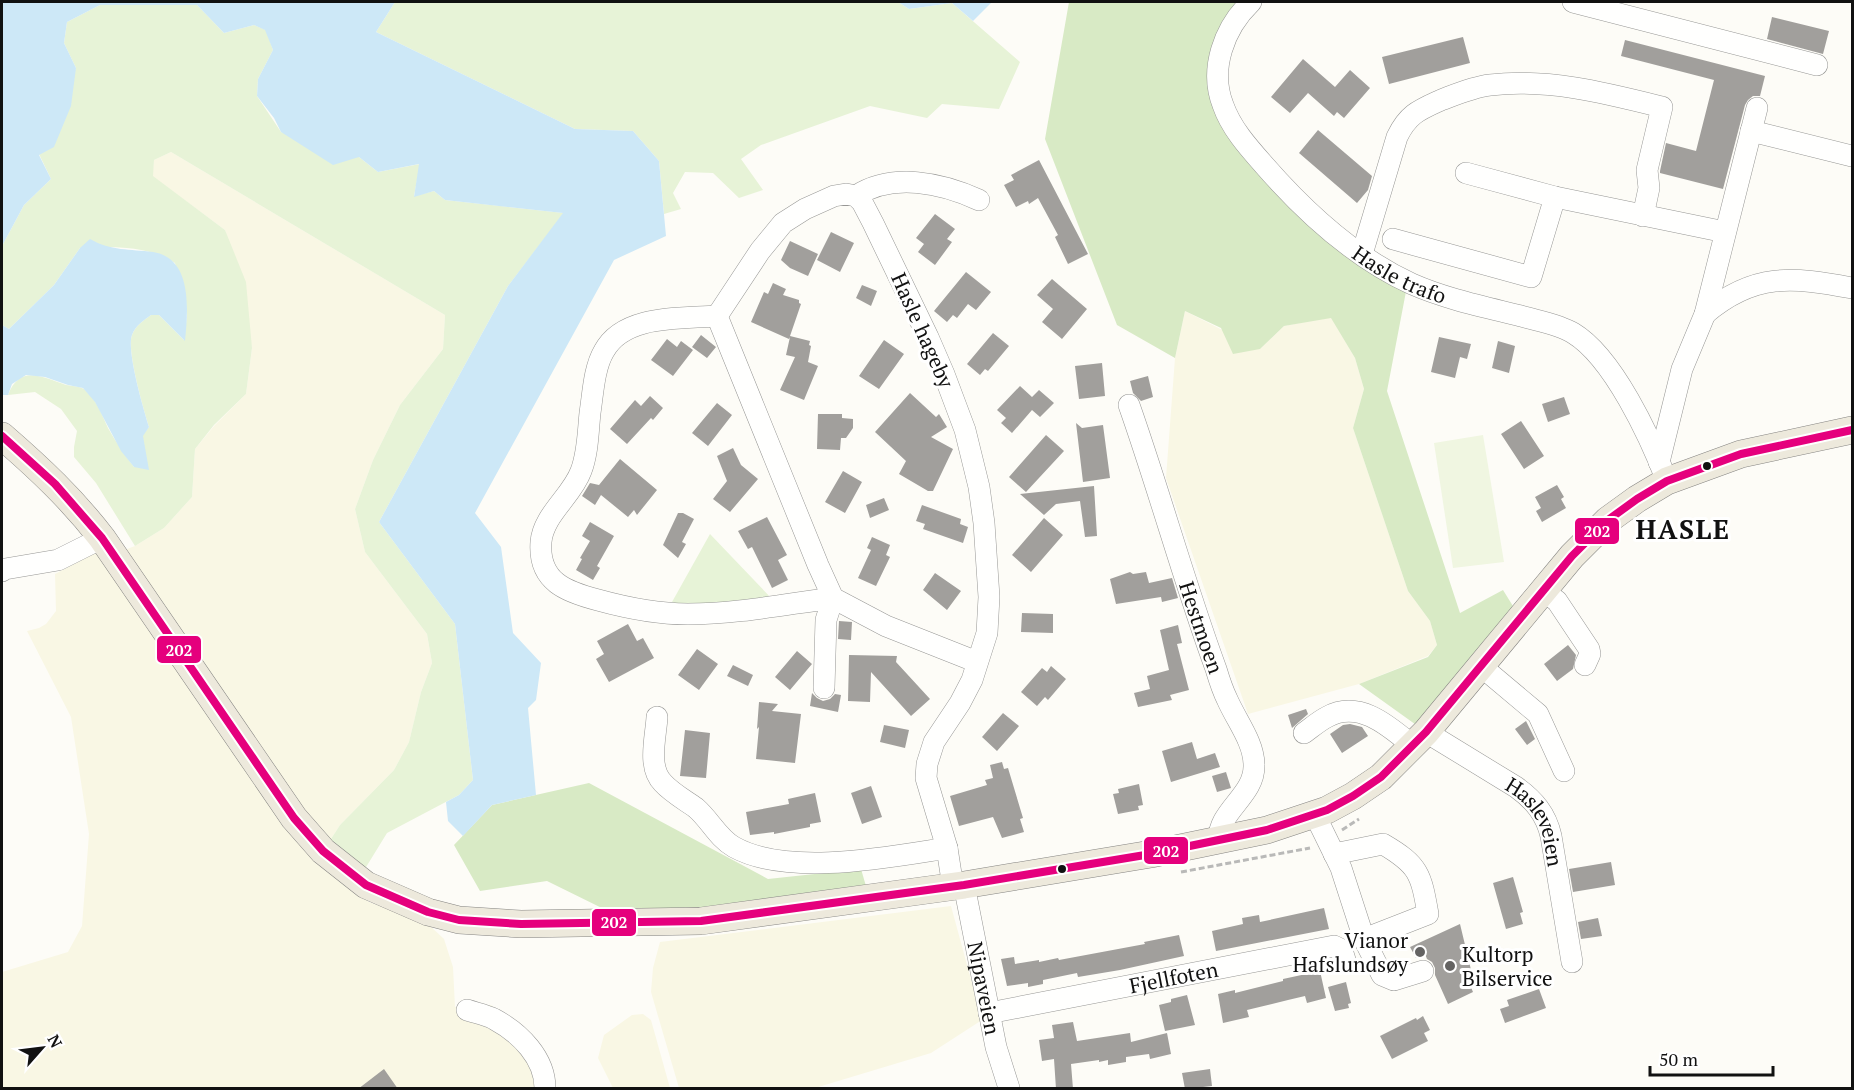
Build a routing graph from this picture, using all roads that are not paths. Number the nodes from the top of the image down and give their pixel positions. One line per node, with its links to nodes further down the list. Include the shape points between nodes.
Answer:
1 (1251, 2): 14 (street, Hasle trafo, via 1239,13 1221,48 1218,83 1222,104 1233,127 1286,191)
2 (1573, 2): 3 (street)
3 (1817, 65)
4 (1757, 108): 5 (street)
5 (1751, 131): 6 (street); 12 (street)
6 (1852, 156)
7 (1466, 173): 9 (street)
8 (856, 196): 10 (street, via 881,184 918,183 943,186); 17 (street, via 834,196 783,223 760,250); 26 (street, Hasle hageby, via 928,337 971,452 984,523 989,597 987,633)
9 (1555, 197): 11 (street); 13 (street, via 1531,277)
10 (980, 200)
11 (1643, 216): 12 (street); 14 (street, via 1649,188 1647,170 1662,107 1551,84 1488,85 1415,112 1404,124)
12 (1725, 231): 16 (street)
13 (1394, 239)
14 (1362, 254): 21 (street, Hasle trafo, via 1413,284 1572,332 1606,365 1628,399)
15 (1852, 288): 16 (street, via 1797,279 1773,281 1738,291)
16 (1705, 314): 21 (street, via 1682,369)
17 (717, 316): 25 (street); 25 (street, via 639,325 615,337 603,351 593,389 583,465 543,534 544,567 555,582 575,594 624,607 672,613 727,612)
18 (1129, 405): 35 (street, Hestmoen, via 1204,636 1254,762 1250,782 1221,824)
19 (1852, 430): 21 (main road)
20 (2, 436): 22 (main road, via 53,481)
21 (1663, 472): 24 (main road, via 1637,499 1608,520)
22 (102, 538): 23 (street, via 58,560); 38 (main road, via 294,818 323,851 366,885 406,904 459,920 488,923 701,921)
23 (2, 571)
24 (1543, 591): 27 (street, via 1557,601 1589,649); 28 (main road)
25 (833, 598): 26 (street, via 886,626); 29 (street, via 826,620)
26 (977, 662): 36 (street, Hasle hageby, via 972,680 934,742 927,764 929,792)
27 (1586, 665)
28 (1482, 667): 32 (main road); 33 (street, via 1538,714)
29 (824, 688)
30 (657, 717): 36 (street, via 657,775 720,836 744,852 784,861 836,862)
31 (1304, 734): 32 (street, Hasleveien, via 1341,711 1360,711)
32 (1420, 739): 34 (main road, via 1381,777); 40 (street, Hasleveien, via 1508,782 1540,809 1551,836)
33 (1564, 771)
34 (1315, 815): 35 (main road); 37 (street)
35 (1219, 841): 38 (main road)
36 (947, 848): 38 (street, Hasle hageby)
37 (1334, 854): 39 (street); 39 (street, via 1383,844 1415,867 1422,885 1428,914)
38 (958, 886): 44 (street, Nipaveien)
39 (1364, 939): 42 (street, via 1382,975 1394,980)
40 (1572, 962)
41 (1346, 963): 44 (street, Fjellfoten, via 1341,950 1334,946)
42 (1423, 971)
43 (467, 1010): 45 (street, via 494,1018 530,1047 540,1063)
44 (990, 1013): 46 (street, Nipaveien)
45 (545, 1089)
46 (1009, 1089)

